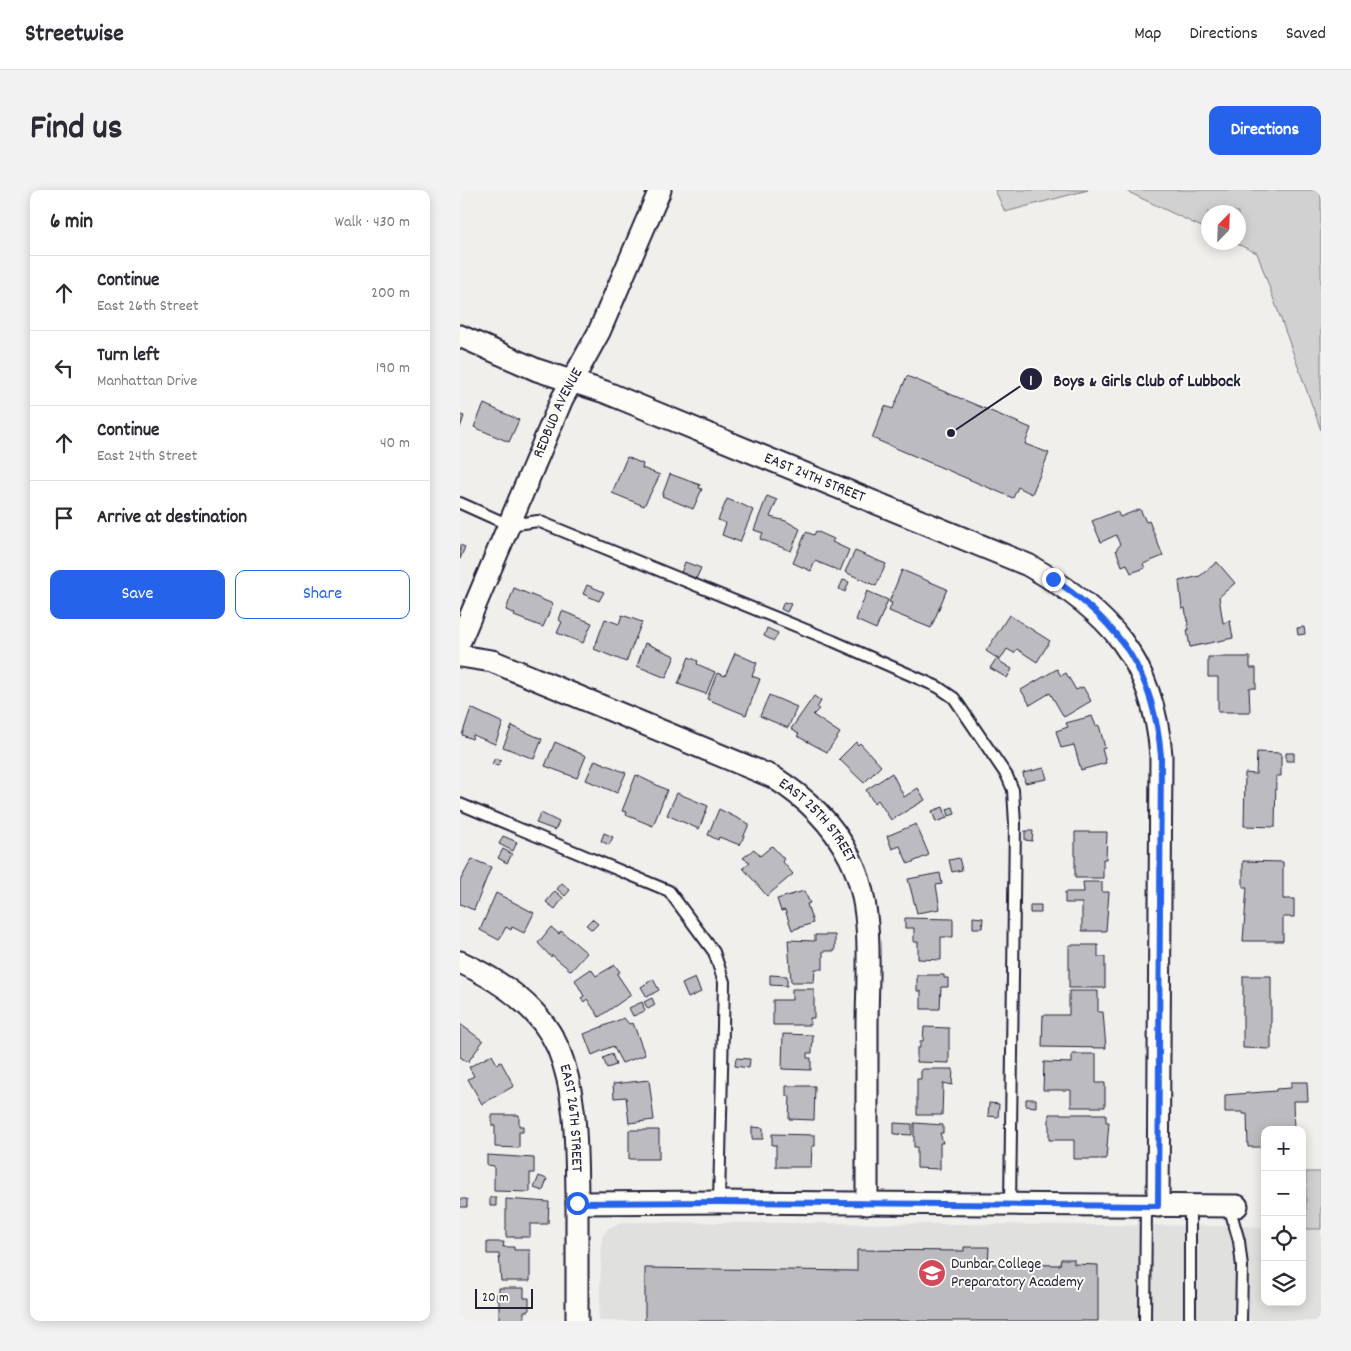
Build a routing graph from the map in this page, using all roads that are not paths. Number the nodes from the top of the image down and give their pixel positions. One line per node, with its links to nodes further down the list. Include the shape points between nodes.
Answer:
1 (660, 190): 3 (street, REDBUD AVENUE, via 599,332)
2 (460, 336): 3 (street, EAST 24TH STREET)
3 (573, 382): 5 (street, REDBUD AVENUE, via 562,399); 14 (street, EAST 24TH STREET, via 605,392 1028,565 1078,596 1122,640 1151,695 1158,722 1161,756)
4 (460, 504): 5 (lane)
5 (509, 525): 6 (street, REDBUD AVENUE); 13 (lane, via 538,521 833,641 938,687 954,698 1007,776 1013,790)
6 (460, 641)
7 (460, 656): 12 (street, EAST 25TH STREET, via 492,661 773,777 818,810 835,832 851,859 860,886 867,937)
8 (460, 804): 10 (lane, via 669,891 714,952 724,982)
9 (460, 962): 11 (street, EAST 26TH STREET, via 488,974 508,988 544,1026 558,1048 574,1107)
10 (719, 1202): 11 (street); 12 (street)
11 (577, 1203): 17 (street, EAST 26TH STREET)
12 (867, 1204): 13 (street)
13 (1010, 1205): 14 (street)
14 (1152, 1206): 15 (street); 18 (lane)
15 (1190, 1206): 16 (street); 19 (lane)
16 (1233, 1206): 20 (lane, via 1242,1267)
17 (578, 1321)
18 (1145, 1321)
19 (1190, 1321)
20 (1241, 1321)

